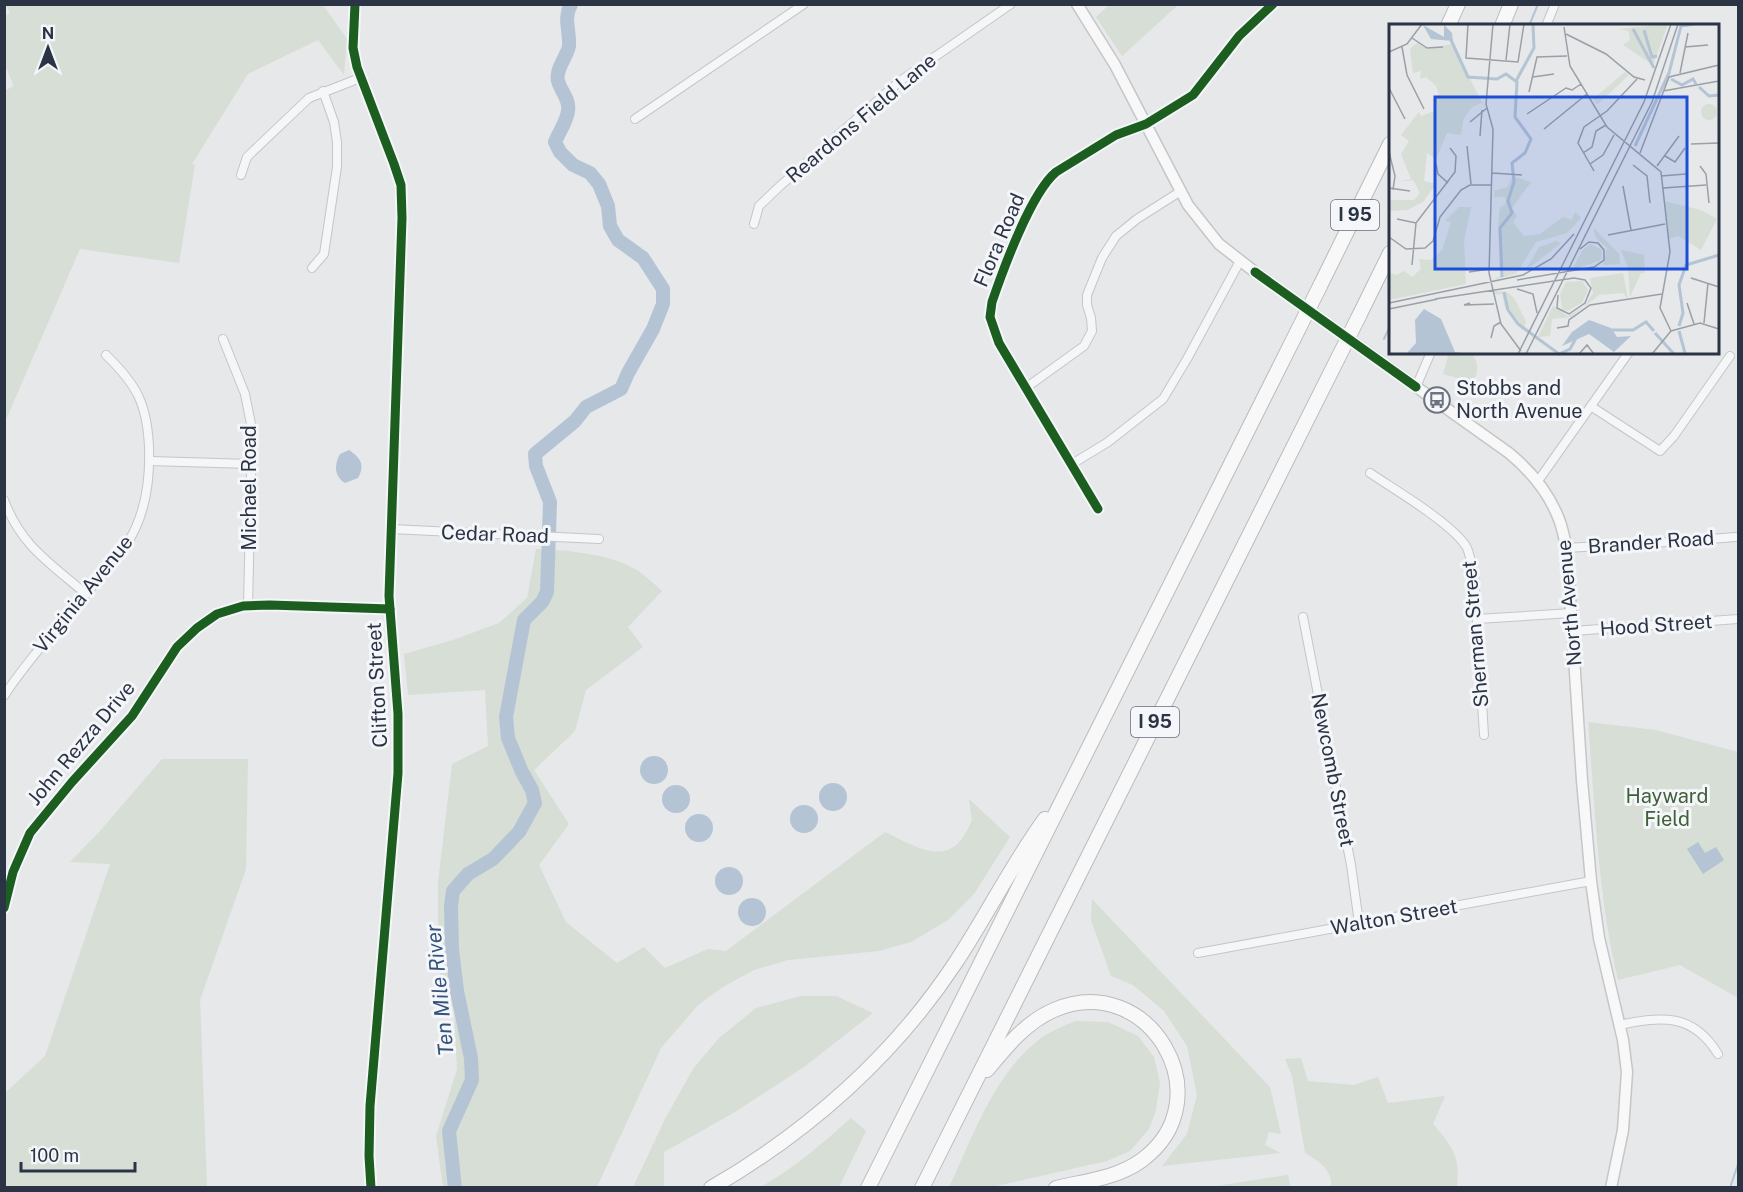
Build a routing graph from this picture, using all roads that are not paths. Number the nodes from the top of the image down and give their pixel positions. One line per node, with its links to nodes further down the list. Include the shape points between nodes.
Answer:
1 (356, 4): 12 (street, Clifton Street, via 353,48)
2 (804, 4): 14 (street)
3 (1011, 4): 19 (street, Reardons Field Lane, via 900,81 759,206)
4 (1077, 4): 15 (main road, North Avenue, via 1115,64)
5 (1273, 4): 15 (street, Flora Road, via 1239,36 1193,95)
6 (1458, 4): 9 (highway)
7 (1511, 4): 10 (highway)
8 (1555, 4): 11 (street)
9 (1449, 24)
10 (1503, 24)
11 (1547, 24)
12 (360, 78): 13 (street); 38 (street, Clifton Street, via 386,140 401,194)
13 (323, 91): 17 (street, via 309,98 247,157); 22 (street, via 334,122 337,167 324,254)
14 (634, 119)
15 (1146, 124): 18 (main road, North Avenue); 28 (street, Flora Road, via 1116,135 1056,172 1031,209 1000,280 990,317 999,342)
16 (1389, 146): 52 (highway, I 95, bridge)
17 (241, 175)
18 (1181, 191): 21 (main road, North Avenue, via 1203,226); 28 (street, via 1116,236 1087,295 1092,331 1084,346)
19 (754, 224)
20 (1389, 255): 59 (highway, I 95, bridge)
21 (1240, 261): 29 (main road, North Avenue); 33 (street, via 1163,399 1108,442)
22 (312, 268)
23 (223, 339): 32 (street, Michael Road, via 245,394 252,429)
24 (1430, 354): 29 (street)
25 (1628, 354): 30 (street)
26 (106, 355): 31 (street, Virginia Avenue, via 127,375 145,411)
27 (1730, 356): 30 (street, via 1660,451)
28 (1027, 387): 33 (street, Flora Road)
29 (1416, 387): 35 (main road, North Avenue, via 1509,453)
30 (1592, 407): 35 (street)
31 (150, 461): 32 (street); 42 (street, Virginia Avenue, via 145,503 136,528)
32 (251, 464): 43 (street, Michael Road)
33 (1072, 464): 37 (street, Flora Road)
34 (1370, 473): 47 (street, Sherman Street, via 1454,532 1467,547 1474,573)
35 (1538, 481): 41 (main road, North Avenue, via 1560,523)
36 (4, 500): 42 (street, via 27,542)
37 (1098, 509)
38 (391, 529): 40 (street, Cedar Road); 44 (street, Clifton Street)
39 (1735, 537): 41 (street, Brander Road)
40 (599, 539)
41 (1566, 548): 45 (main road, North Avenue)
42 (86, 594): 50 (street, Virginia Avenue)
43 (248, 606): 44 (street, John Rezza Drive); 54 (street, John Rezza Drive, via 217,614 177,647 132,716 30,833 13,872)
44 (390, 609): 60 (street, Clifton Street, via 398,773 370,1106)
45 (1572, 613): 47 (street); 49 (main road, North Avenue)
46 (1303, 617): 55 (street, Newcomb Street)
47 (1477, 619): 51 (street, Sherman Street)
48 (1738, 619): 49 (street, Hood Street)
49 (1573, 631): 53 (main road, North Avenue)
50 (4, 696)
51 (1484, 735)
52 (1066, 791): 61 (highway, via 1032,837 952,968 905,1029 867,1070 812,1119); 62 (highway, I 95)
53 (1591, 881): 55 (street, Walton Street); 57 (main road, North Avenue, via 1599,938)
54 (4, 908)
55 (1359, 923): 56 (street, Walton Street)
56 (1198, 953)
57 (1619, 1025): 58 (street, via 1680,1022 1708,1039); 65 (main road, North Avenue, via 1627,1072 1626,1102)
58 (1718, 1054)
59 (974, 1085): 63 (highway, I 95); 64 (highway, via 1027,1028 1053,1011 1071,1005 1091,1003 1120,1008 1147,1023 1161,1039 1171,1057 1178,1088 1173,1117 1158,1145 1128,1169)
60 (371, 1188)
61 (711, 1188)
62 (868, 1188)
63 (922, 1188)
64 (1056, 1188)
65 (1611, 1188)

